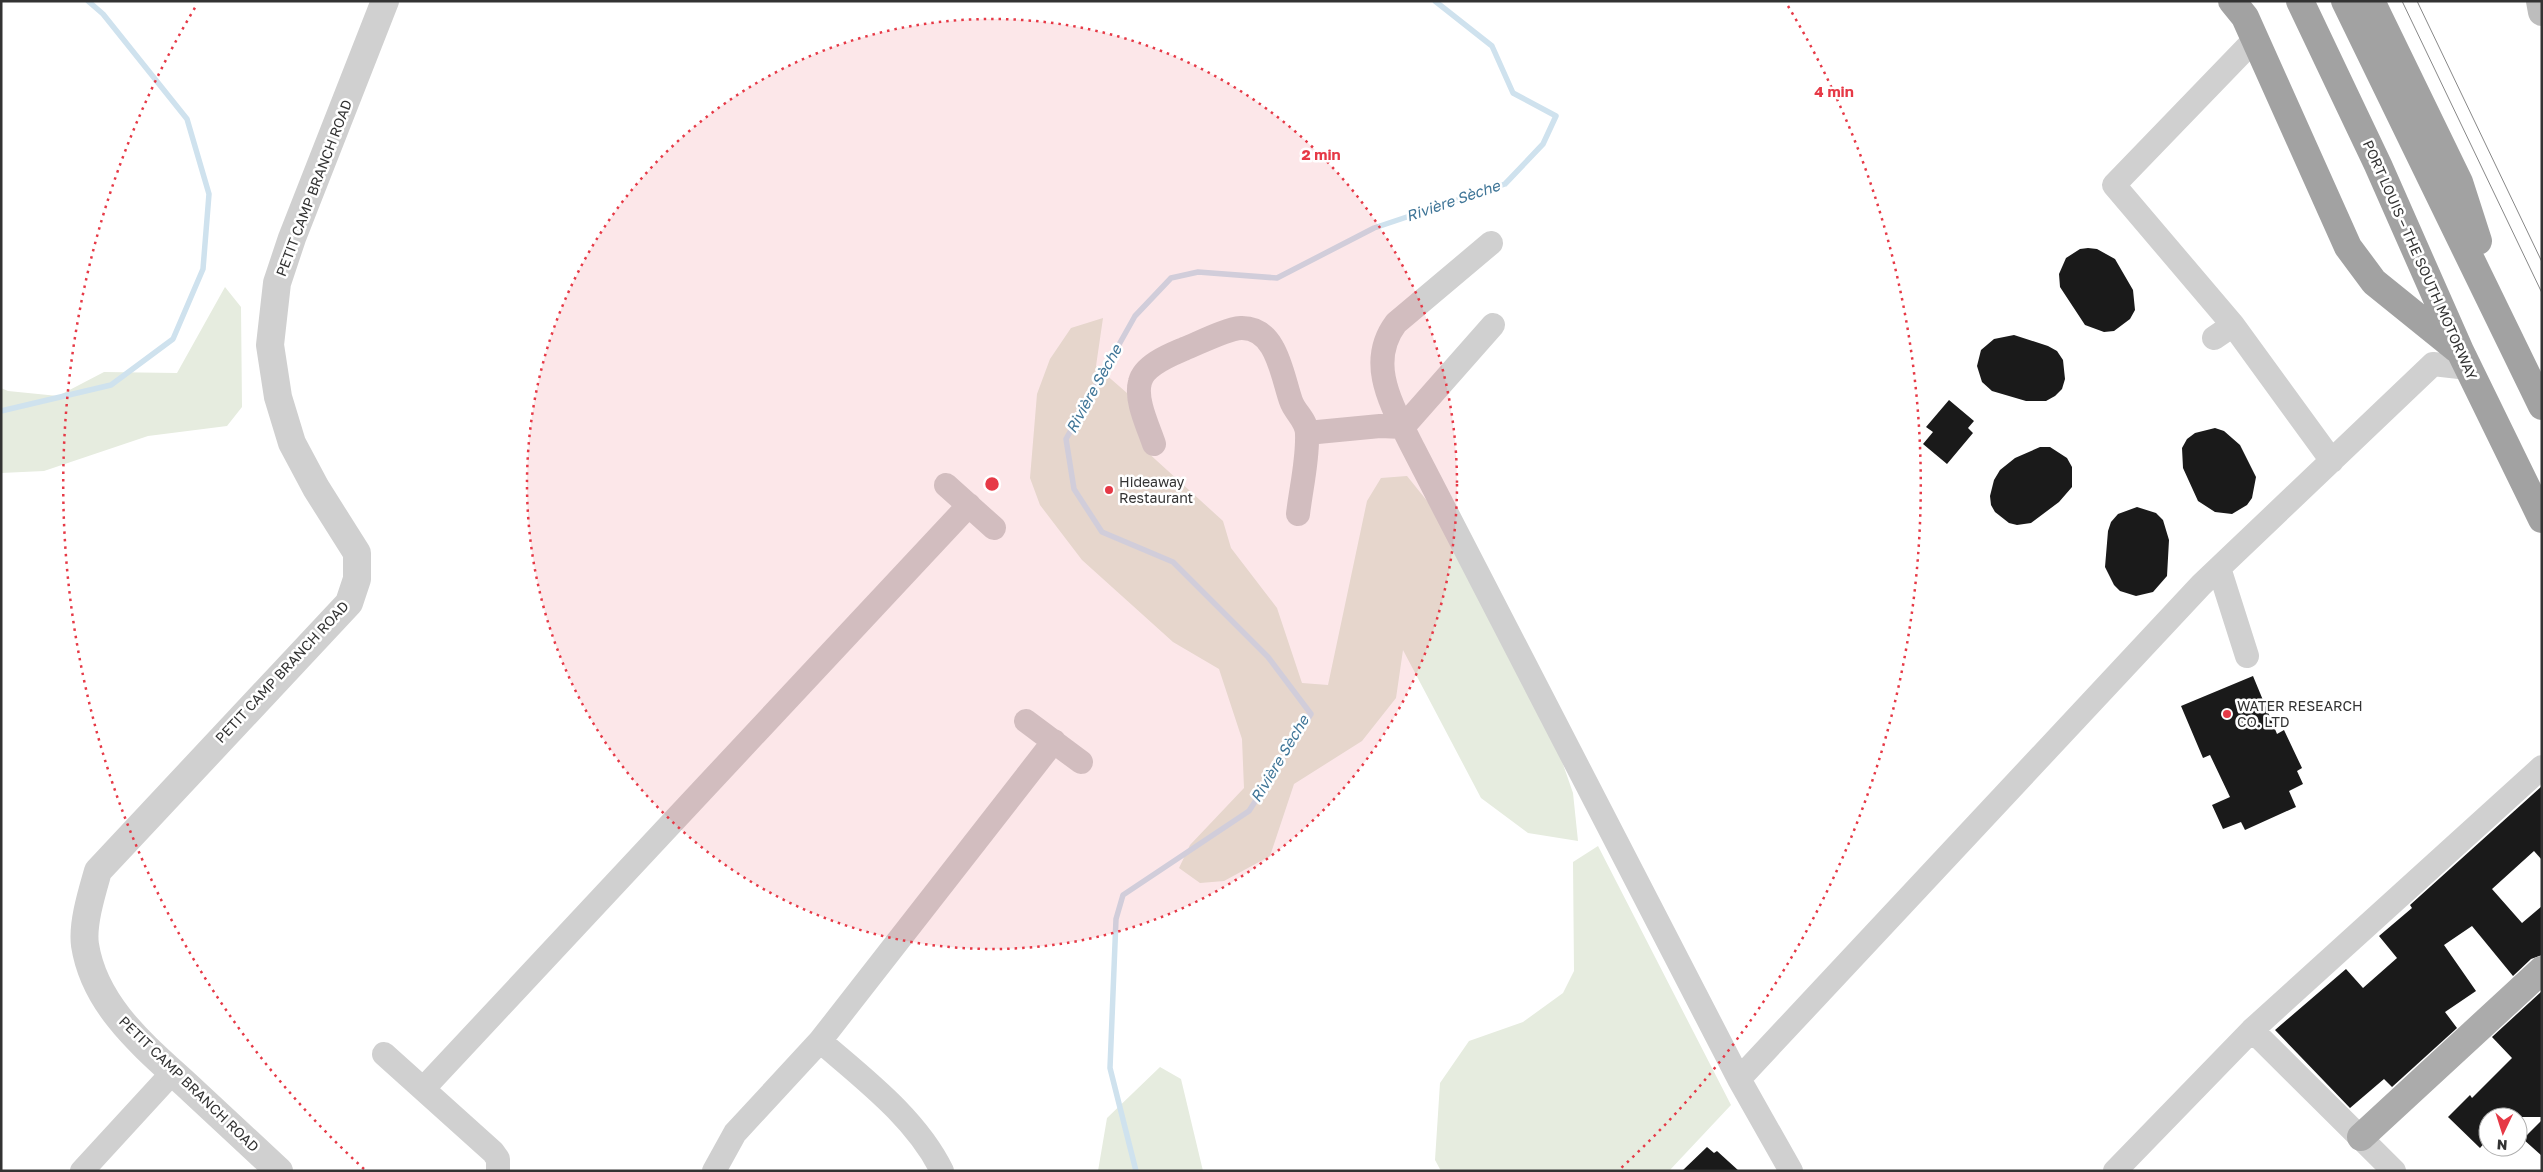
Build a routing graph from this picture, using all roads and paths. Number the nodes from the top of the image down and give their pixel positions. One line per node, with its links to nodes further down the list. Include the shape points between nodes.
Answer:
1 (385, 1): 33 (street, PETIT CAMP BRANCH ROAD, via 292,238 278,283 270,345 278,397 292,443 357,552 357,579 349,603 98,871 89,905 85,943 92,973 103,996 126,1028)
2 (2232, 1): 8 (highway, via 2245,18)
3 (2300, 1): 12 (highway, PORT LOUIS – THE SOUTH MOTORWAY, via 2378,165)
4 (2346, 1): 11 (highway)
5 (2371, 1): 11 (highway, via 2459,182)
6 (2540, 1): 7 (main road)
7 (2542, 12)
8 (2254, 39): 12 (highway, via 2348,247 2374,282); 17 (street, via 2114,185 2224,332)
9 (1491, 243): 14 (street, via 1396,323 1386,336 1381,368 1385,386)
10 (1493, 324): 14 (street)
11 (2504, 327): 13 (highway)
12 (2464, 359): 17 (street, via 2433,364); 21 (highway, PORT LOUIS – THE SOUTH MOTORWAY)
13 (2542, 406)
14 (1403, 426): 15 (street); 34 (street)
15 (1307, 433): 16 (street, via 1292,403 1271,345 1257,331 1241,328 1169,355 1144,372 1139,394); 20 (street)
16 (1154, 444)
17 (2332, 460): 23 (street)
18 (946, 484): 19 (street)
19 (969, 505): 22 (street); 35 (street)
20 (1298, 514)
21 (2542, 519)
22 (994, 528)
23 (2219, 568): 24 (street); 34 (street)
24 (2247, 656)
25 (1026, 721): 26 (street)
26 (1054, 741): 27 (street); 31 (street)
27 (1082, 762)
28 (2542, 767): 30 (street)
29 (2542, 970): 36 (main road)
30 (2252, 1030): 36 (street); 43 (street)
31 (820, 1041): 40 (street, via 735,1133); 41 (street, via 894,1108 924,1140)
32 (384, 1054): 35 (street)
33 (173, 1072): 37 (street); 38 (street, PETIT CAMP BRANCH ROAD)
34 (1739, 1079): 42 (street)
35 (424, 1088): 39 (street, via 493,1152 498,1159)
36 (2361, 1137): 44 (street)
37 (82, 1171)
38 (279, 1171)
39 (498, 1171)
40 (714, 1171)
41 (942, 1171)
42 (1791, 1171)
43 (2115, 1171)
44 (2394, 1171)

